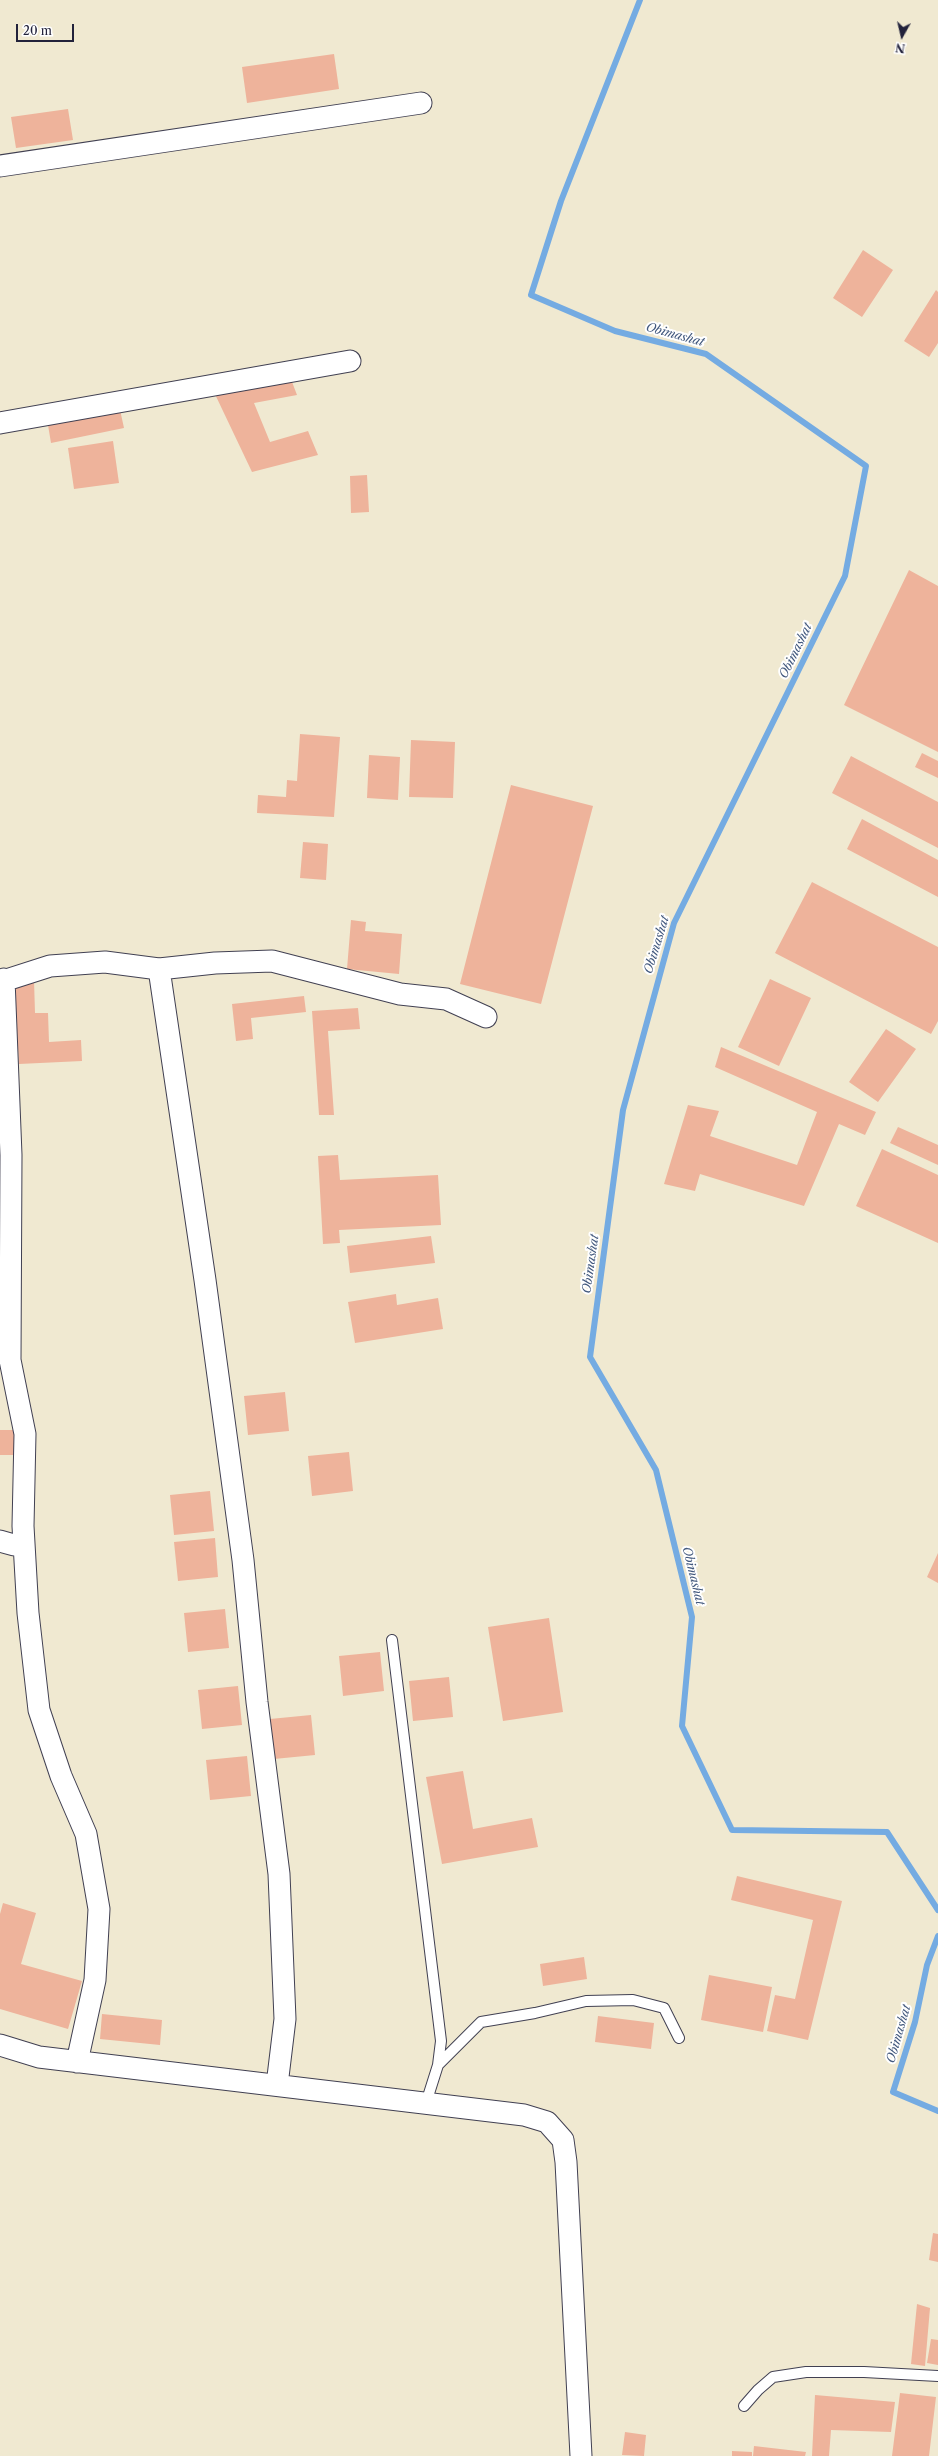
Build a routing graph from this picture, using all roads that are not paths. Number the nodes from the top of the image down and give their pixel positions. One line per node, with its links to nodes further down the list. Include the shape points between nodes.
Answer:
1 (421, 103): 2 (street)
2 (0, 166)
3 (350, 361): 4 (street)
4 (0, 423)
5 (159, 969): 6 (street, via 105,962 89,963 50,966); 7 (street, via 215,963 272,961 400,994 446,998); 13 (street, via 243,1560 257,1702 279,1874 285,2019)
6 (2, 981): 11 (street, via 11,1155 10,1360 25,1434 23,1526 28,1613 39,1710 61,1776 86,1834 99,1909 95,1980)
7 (486, 1017)
8 (392, 1640): 12 (lane, via 441,2041)
9 (680, 2038): 12 (lane, via 664,2008 634,2000 586,2001 481,2022)
10 (0, 2045): 11 (street, via 39,2057)
11 (77, 2062): 13 (street)
12 (438, 2066): 14 (lane)
13 (277, 2085): 14 (street)
14 (426, 2103): 17 (street, via 524,2115 547,2122 563,2140)
15 (938, 2376): 16 (lane, via 864,2372 806,2372 773,2376)
16 (744, 2406)
17 (581, 2456)

